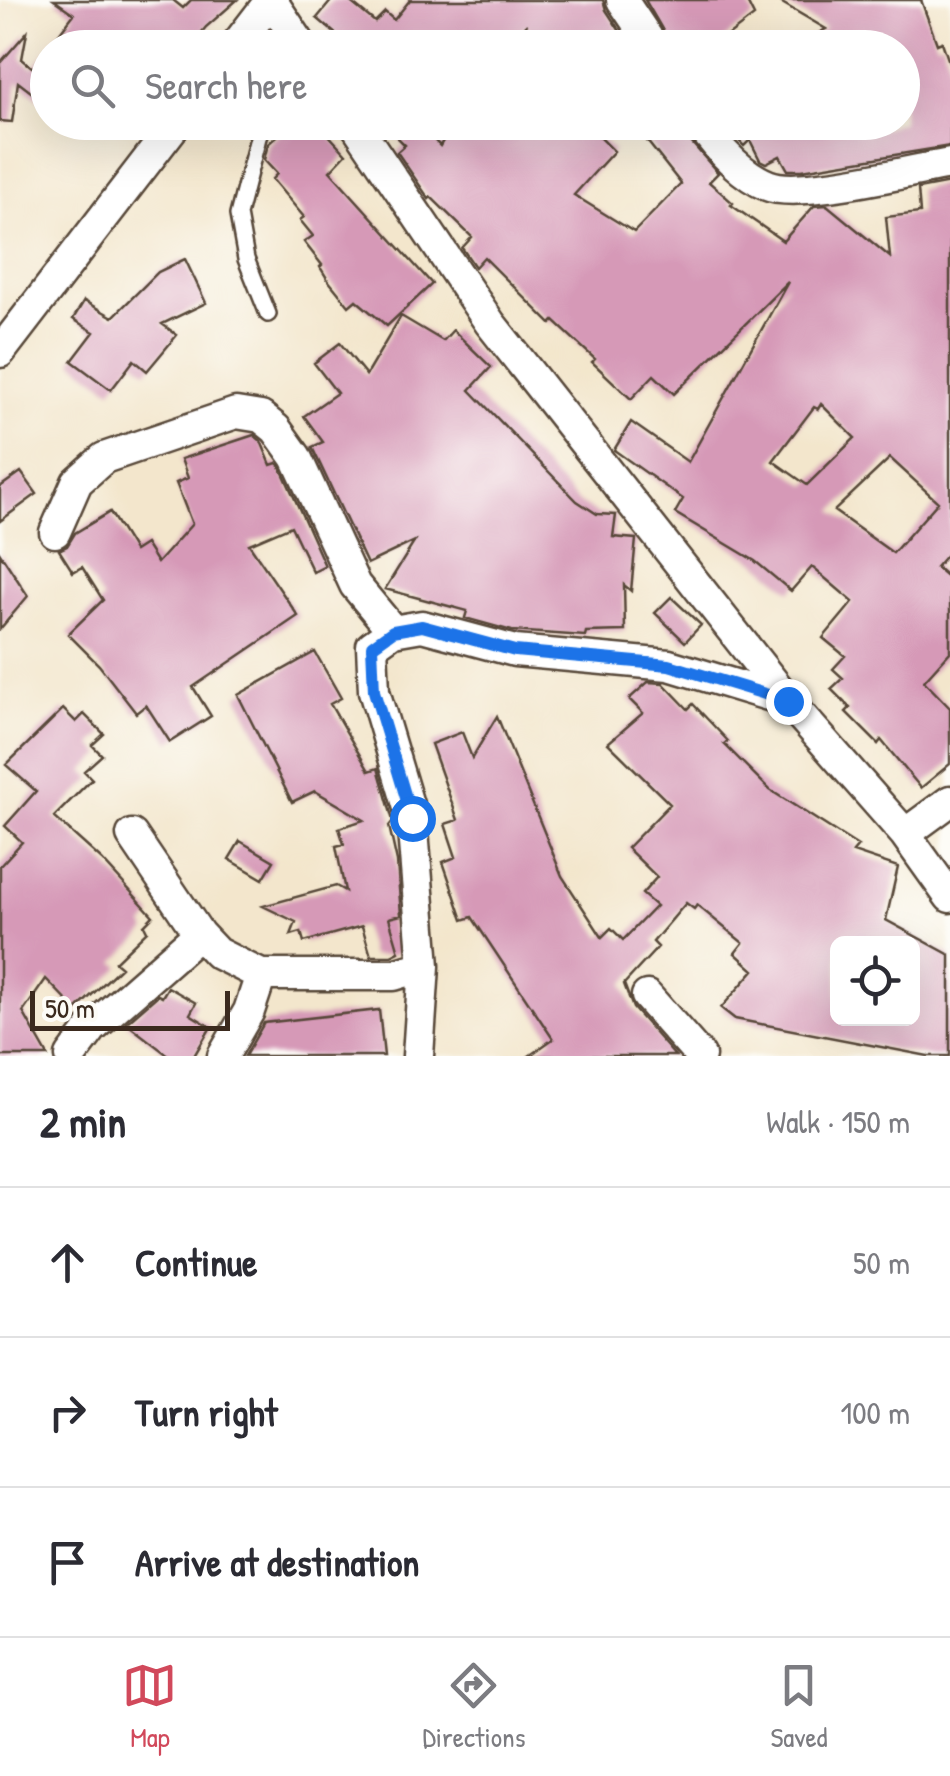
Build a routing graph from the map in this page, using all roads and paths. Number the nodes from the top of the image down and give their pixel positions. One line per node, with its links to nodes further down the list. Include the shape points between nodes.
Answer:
1 (271, 0): 3 (street); 4 (street)
2 (622, 0): 5 (street)
3 (248, 30)
4 (291, 30)
5 (642, 30)
6 (162, 140): 12 (street)
7 (257, 140): 11 (lane, via 238,215 246,259)
8 (366, 140): 15 (street, via 490,324)
9 (715, 140): 10 (street, via 742,170 770,187 800,189)
10 (950, 164)
11 (268, 314)
12 (0, 352)
13 (55, 532): 14 (street, via 77,482 104,458 236,413 261,417 296,458 355,585)
14 (393, 631): 15 (street, via 422,626 515,651 669,665); 21 (street, via 372,646 374,691 412,818)
15 (788, 701): 17 (street)
16 (950, 800): 17 (street)
17 (905, 834): 19 (street)
18 (132, 835): 20 (street)
19 (950, 897)
20 (200, 934): 22 (street, via 217,953); 24 (street, via 92,1028)
21 (424, 966): 22 (street, via 394,975); 26 (street)
22 (262, 975): 25 (street)
23 (647, 996): 27 (street)
24 (71, 1056)
25 (223, 1056)
26 (418, 1056)
27 (700, 1056)

